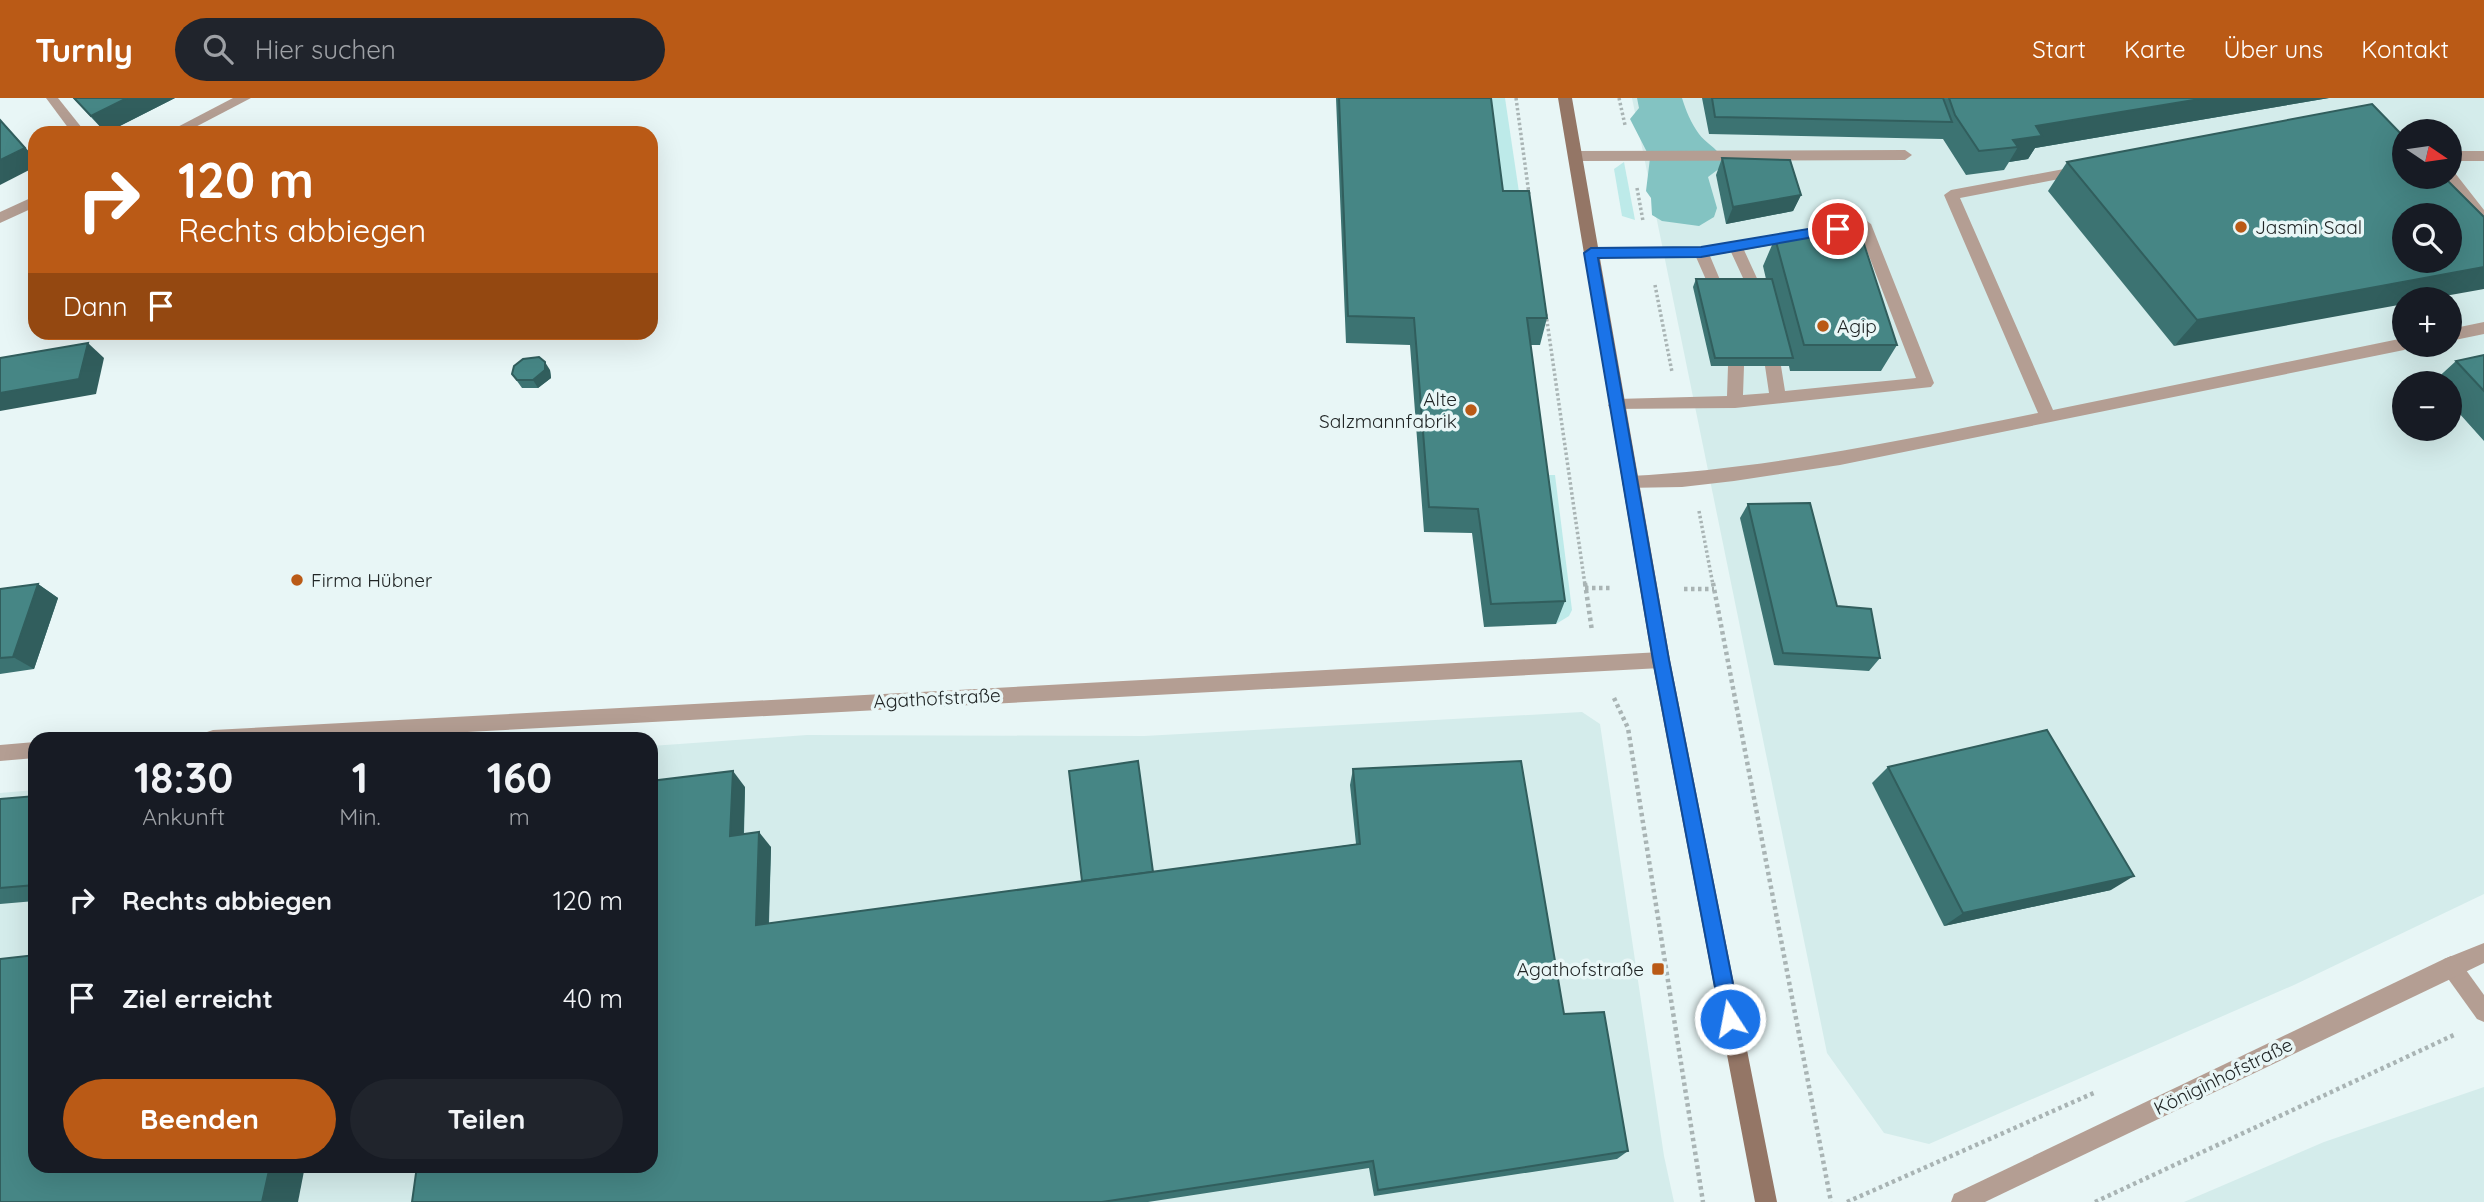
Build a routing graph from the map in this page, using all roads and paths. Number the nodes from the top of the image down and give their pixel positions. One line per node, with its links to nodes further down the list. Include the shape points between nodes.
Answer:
1 (244, 98): 7 (street)
2 (1516, 98): 16 (path)
3 (1565, 98): 9 (main road)
4 (1619, 98): 10 (path)
5 (52, 99): 6 (street)
6 (73, 126)
7 (187, 126)
8 (1905, 155): 10 (street)
9 (1575, 156): 10 (street); 21 (main road)
10 (1631, 156): 22 (path)
11 (2462, 156): 12 (street)
12 (2484, 156)
13 (2099, 168): 35 (street, via 1951,195)
14 (2460, 189): 18 (street)
15 (28, 204): 17 (street)
16 (1531, 205)
17 (0, 218)
18 (2484, 220)
19 (1735, 246): 20 (street); 24 (street); 31 (street, via 1864,224 1926,383)
20 (1701, 252): 22 (street); 23 (street)
21 (1591, 253): 22 (street); 34 (main road)
22 (1649, 253): 33 (path)
23 (1716, 287)
24 (1754, 287)
25 (1545, 309): 39 (path)
26 (2484, 328): 27 (street)
27 (2462, 333)
28 (2392, 346): 35 (street)
29 (1737, 366): 32 (street)
30 (1773, 366): 31 (street)
31 (1778, 398): 32 (street)
32 (1735, 402): 33 (street)
33 (1678, 403): 34 (street)
34 (1616, 405): 37 (main road)
35 (2048, 417): 36 (street)
36 (1693, 481): 37 (street); 49 (path)
37 (1630, 483): 38 (main road)
38 (1661, 660): 39 (street, Agathofstraße); 48 (main road)
39 (1596, 662): 40 (street, Agathofstraße); 47 (path, via 1628,728)
40 (322, 732)
41 (28, 751): 42 (street)
42 (0, 753)
43 (2484, 953): 44 (street, Königinhofstraße)
44 (2451, 966): 45 (street); 50 (street, Königinhofstraße)
45 (2484, 1012)
46 (2459, 1033): 51 (path)
47 (1703, 1202)
48 (1766, 1202)
49 (1831, 1202)
50 (1962, 1202)
51 (2095, 1202)

